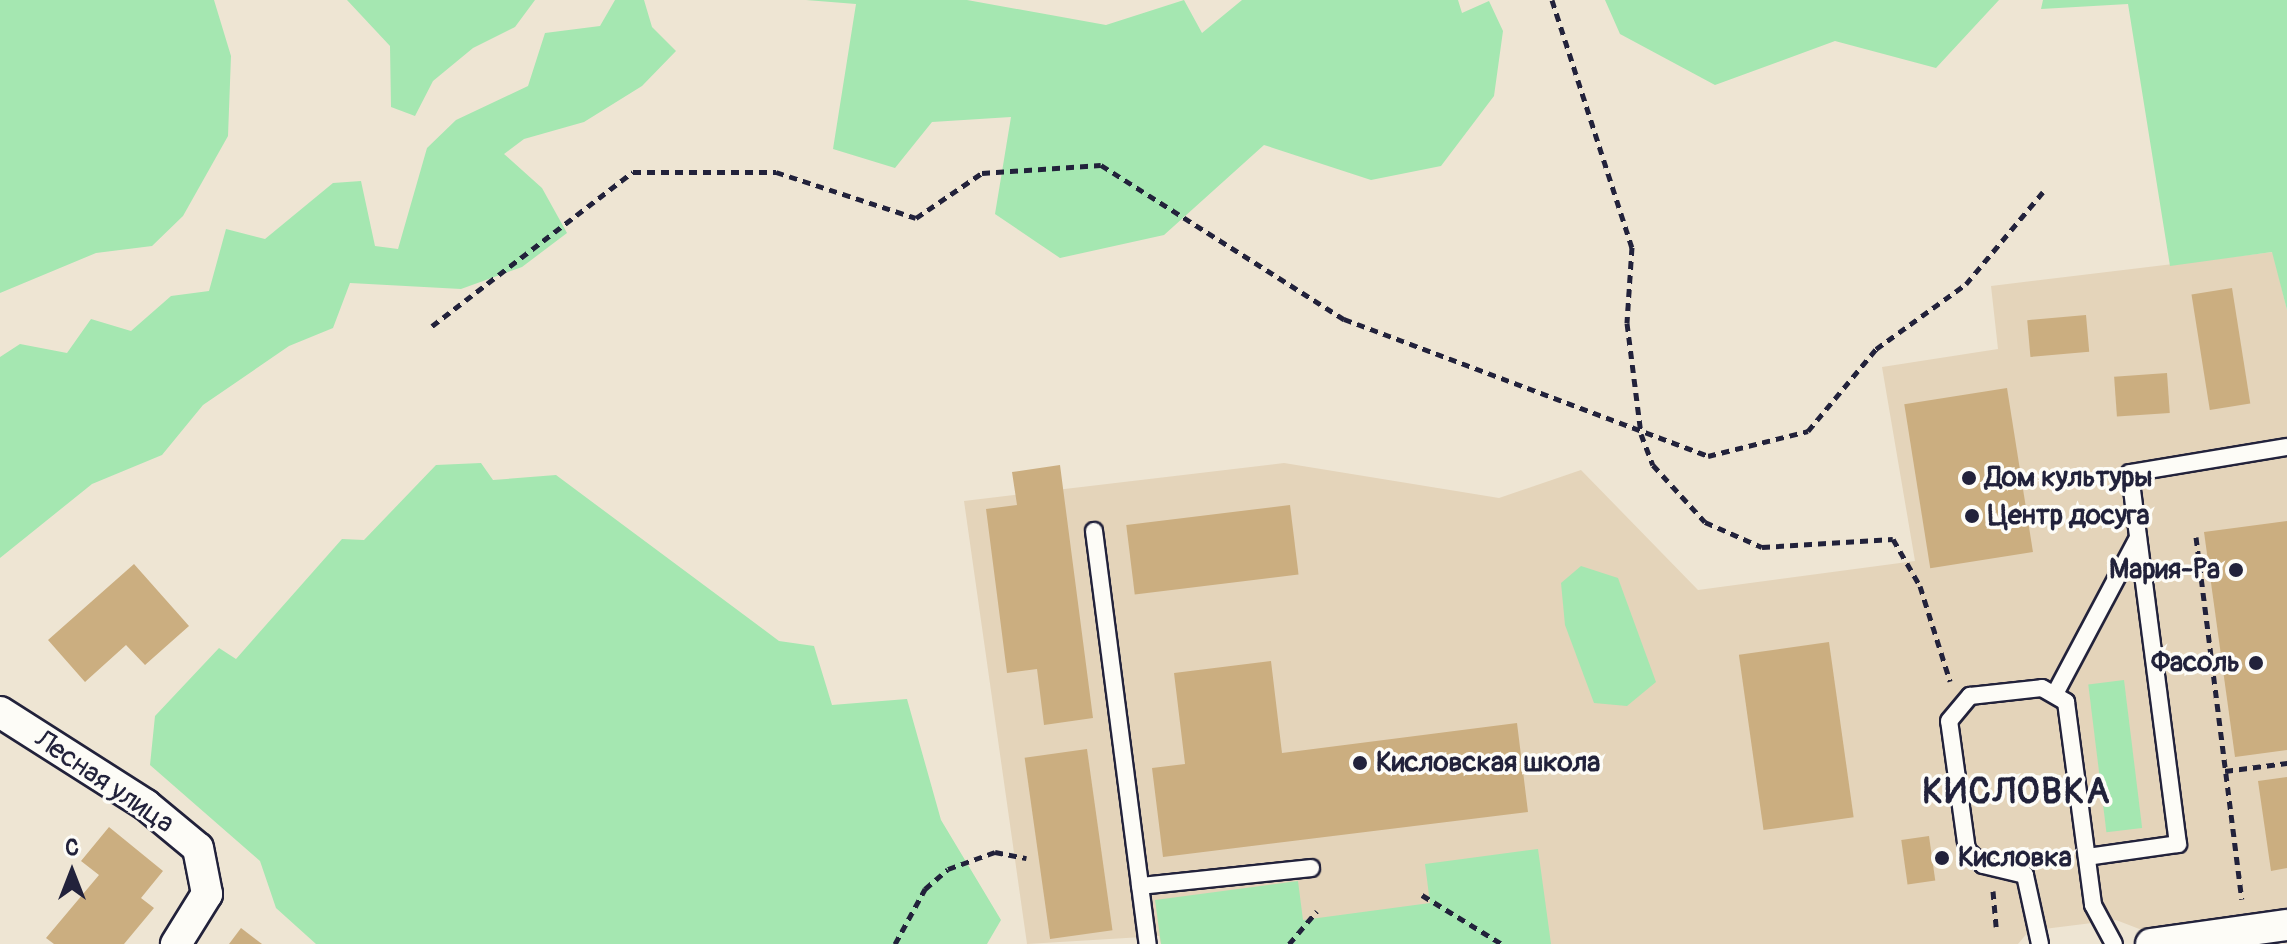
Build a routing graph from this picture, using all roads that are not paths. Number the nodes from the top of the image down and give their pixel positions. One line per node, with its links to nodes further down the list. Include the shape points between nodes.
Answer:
1 (2287, 447): 3 (lane, via 2130,473)
2 (1094, 531): 8 (lane)
3 (2138, 538): 4 (lane); 6 (lane, via 2178,844)
4 (2056, 692): 6 (lane, via 2068,709); 12 (lane, via 1970,696 1955,705 1949,729 1966,843 1972,857 2025,875)
5 (0, 712): 10 (street, Лесная улица, via 146,805 198,848 207,894)
6 (2087, 857): 13 (lane, via 2095,915)
7 (1311, 868): 8 (lane)
8 (1140, 886): 11 (lane)
9 (2287, 925): 14 (street)
10 (176, 944)
11 (1148, 944)
12 (2040, 944)
13 (2114, 944)
14 (2151, 944)

